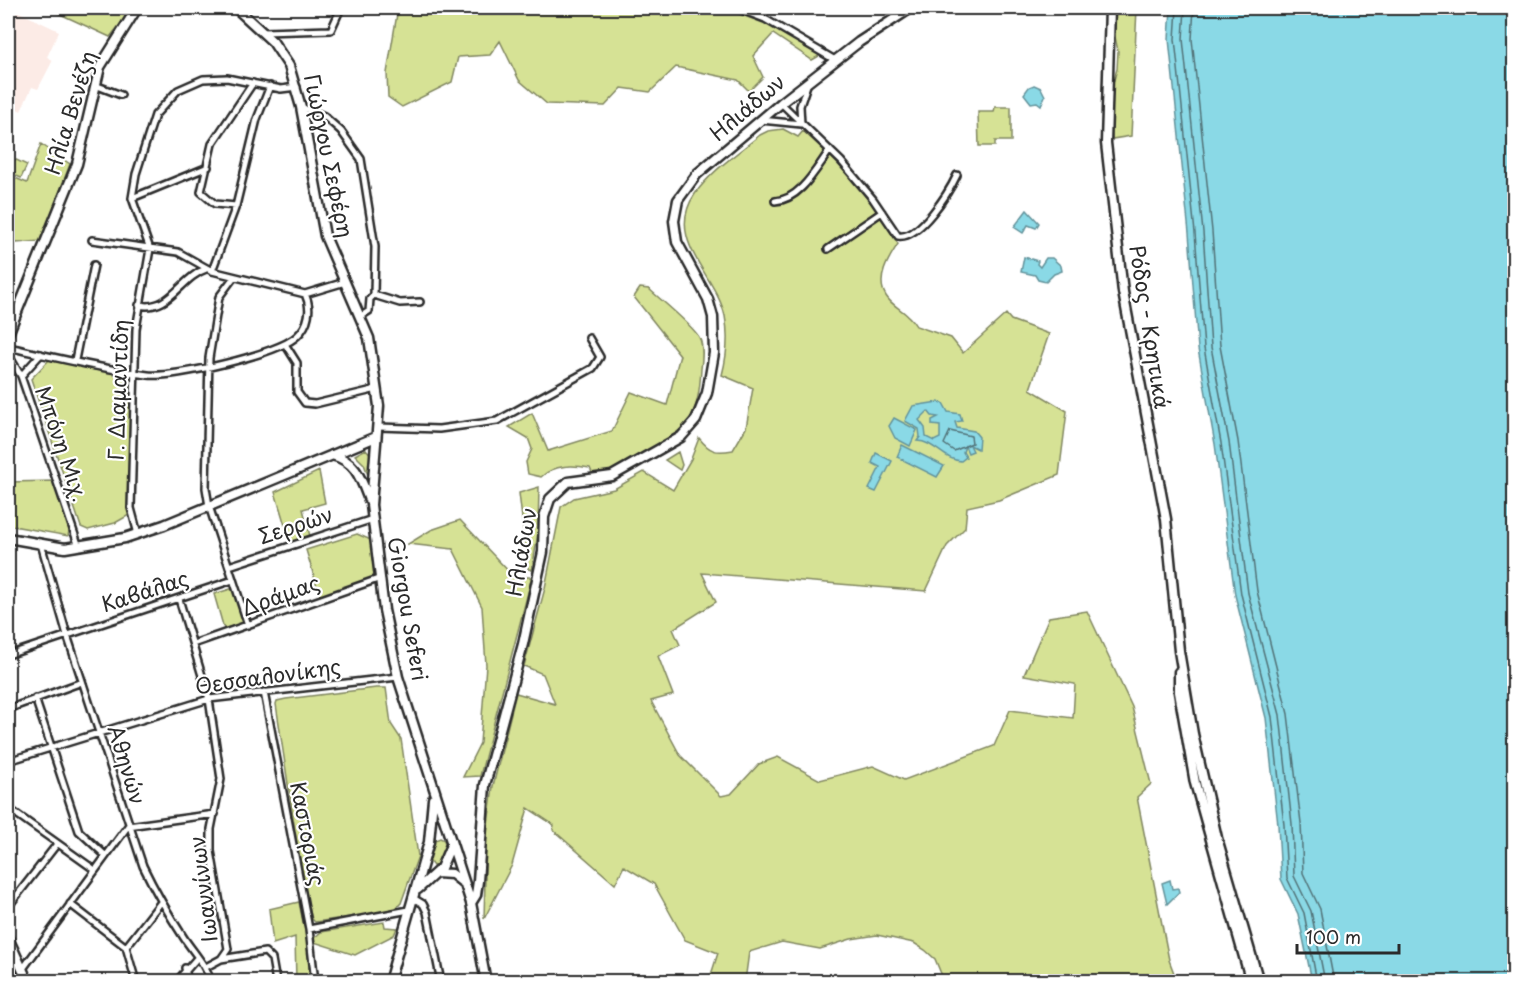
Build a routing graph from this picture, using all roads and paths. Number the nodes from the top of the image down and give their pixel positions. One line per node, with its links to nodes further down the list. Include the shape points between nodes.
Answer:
1 (137, 8): 11 (main road, Ηλία Βενέζη, via 104,59)
2 (236, 8): 7 (main road, Γιώργου Σεφέρη)
3 (341, 8): 7 (street, via 331,30)
4 (736, 8): 8 (street, via 765,19)
5 (911, 8): 8 (main road, Ηλιάδων)
6 (1110, 8): 66 (main road, Ρόδος - Κρητικά, via 1106,143 1113,216 1129,329 1166,519)
7 (263, 32): 13 (main road, Γιώργου Σεφέρη, via 286,59)
8 (835, 60): 9 (main road, Ηλιάδων)
9 (808, 81): 15 (main road, Ηλιάδων); 18 (street, via 800,106)
10 (253, 83): 12 (street); 20 (street, via 212,144); 22 (street, via 203,79 178,90 162,105 155,115)
11 (95, 85): 14 (street); 38 (main road, Ηλία Βενέζη, via 77,164)
12 (270, 86): 13 (street); 24 (street, via 257,119)
13 (297, 87): 16 (main road, Γιώργου Σεφέρη)
14 (121, 95)
15 (781, 104): 17 (main road, Ηλιάδων); 18 (street)
16 (301, 107): 32 (main road, Γιώργου Σεφέρη, via 321,220); 34 (street, via 324,116 341,131 361,159 375,247)
17 (760, 120): 18 (street); 88 (main road, Ηλιάδων, via 697,174 684,189 675,212 677,242 708,298 714,326 711,374 696,420 681,437 612,476 568,482 555,492 547,506 543,552 526,632 485,785)
18 (801, 124): 19 (street)
19 (830, 150): 23 (street, via 794,194); 25 (street)
20 (208, 167): 22 (street); 24 (street, via 201,192 215,204)
21 (957, 175): 25 (street, via 948,195 932,214 904,237 898,236)
22 (132, 198): 27 (street)
23 (775, 201)
24 (236, 206): 30 (street)
25 (882, 212): 28 (street)
26 (92, 240): 27 (street)
27 (150, 249): 30 (street, via 178,252); 36 (street, Γ. Διαμαντίδη)
28 (828, 249)
29 (94, 265): 44 (street)
30 (209, 270): 31 (street); 36 (street, via 198,272 156,306)
31 (234, 277): 33 (street); 45 (street, via 219,297)
32 (345, 282): 33 (street); 37 (main road, Γιώργου Σεφέρη)
33 (305, 294): 40 (street, via 309,302 305,327)
34 (374, 295): 35 (street, via 400,303); 37 (street, via 369,311)
35 (420, 302)
36 (140, 305): 46 (street, Γ. Διαμαντίδη)
37 (361, 316): 48 (main road, Γιώργου Σεφέρη)
38 (8, 334)
39 (589, 338): 49 (street, via 600,357 593,369 509,417 453,428)
40 (285, 344): 45 (street); 48 (street, via 297,363 297,392 305,403)
41 (8, 347): 43 (street)
42 (8, 354): 47 (street, Μπόνη Μιχ.)
43 (41, 354): 44 (street); 47 (street)
44 (75, 360): 46 (street)
45 (210, 366): 46 (street, via 178,375); 53 (street, via 206,488)
46 (135, 371): 55 (street, Γ. Διαμαντίδη, via 131,508)
47 (21, 376): 58 (street, Μπόνη Μιχ.)
48 (378, 389): 49 (main road, Γιώργου Σεφέρη)
49 (378, 427): 50 (main road, Γιώργου Σεφέρη)
50 (376, 437): 51 (main road); 52 (main road, Γιώργου Σεφέρη)
51 (332, 455): 52 (main road, via 356,468); 53 (main road)
52 (371, 505): 54 (main road, Giorgou Seferi)
53 (209, 506): 55 (main road); 59 (street)
54 (372, 519): 59 (street, Σερρών); 60 (main road, Giorgou Seferi)
55 (138, 534): 58 (main road)
56 (8, 538): 57 (main road)
57 (41, 544): 58 (main road); 64 (street, Αθηνών)
58 (79, 547)
59 (229, 566): 61 (street)
60 (381, 578): 63 (street, Δράμας); 68 (main road, Giorgou Seferi)
61 (233, 580): 62 (street, Καβάλας); 63 (street)
62 (179, 598): 64 (street, Καβάλας); 65 (street, Ιωαννίνων)
63 (248, 625): 65 (street, Δράμας)
64 (67, 635): 67 (street, Καβάλας); 69 (street, Αθηνών)
65 (193, 644): 72 (street, Ιωαννίνων)
66 (1179, 651): 114 (main road, via 1184,724 1210,840); 115 (main road, via 1212,818)
67 (8, 655)
68 (398, 677): 70 (street, Θεσσαλονίκης); 77 (main road, Giorgou Seferi)
69 (82, 682): 71 (street); 74 (street, Αθηνών)
70 (264, 692): 72 (street, Θεσσαλονίκης); 96 (street, Καστοριάς)
71 (34, 698): 73 (street); 75 (street)
72 (209, 699): 74 (street, Θεσσαλονίκης); 79 (street, Ιωαννίνων, via 221,779)
73 (8, 708)
74 (99, 732): 75 (street, Θεσσαλονίκης); 80 (street, Αθηνών)
75 (51, 746): 76 (street, Θεσσαλονίκης); 84 (street, via 79,831)
76 (8, 761)
77 (432, 788): 81 (main road); 83 (main road)
78 (8, 808): 82 (street)
79 (215, 814): 80 (street); 100 (street, Ιωαννίνων, via 212,851 229,943)
80 (128, 826): 84 (street); 91 (street, Αθηνών, via 142,866)
81 (429, 842): 83 (main road, via 441,836); 85 (main road)
82 (57, 844): 86 (street); 94 (street)
83 (451, 845): 87 (main road); 89 (main road)
84 (106, 856): 86 (street)
85 (423, 863): 87 (main road, via 427,872); 90 (main road)
86 (95, 870): 93 (street)
87 (436, 873): 89 (main road, via 452,874); 90 (main road)
88 (478, 881): 89 (main road, via 475,889); 92 (main road, Ηλιάδων)
89 (466, 888): 92 (main road)
90 (415, 895): 95 (main road); 112 (street, via 427,912)
91 (161, 902): 98 (street); 99 (street, Αθηνών)
92 (471, 903): 113 (main road)
93 (70, 904): 98 (street); 103 (street)
94 (8, 907)
95 (409, 910): 96 (street); 111 (main road)
96 (309, 929): 110 (street, Καστοριάς)
97 (8, 938): 103 (main road)
98 (126, 947): 105 (street)
99 (197, 958): 101 (street, Αθηνών); 102 (street)
100 (221, 959): 101 (street); 109 (street, via 265,952 272,959)
101 (206, 967): 108 (street, Αθηνών)
102 (185, 968): 106 (street); 107 (street)
103 (22, 970): 104 (main road)
104 (28, 981)
105 (136, 981)
106 (176, 981)
107 (188, 981)
108 (211, 981)
109 (276, 981)
110 (315, 981)
111 (389, 981)
112 (441, 981)
113 (486, 981)
114 (1251, 981)
115 (1259, 981)

